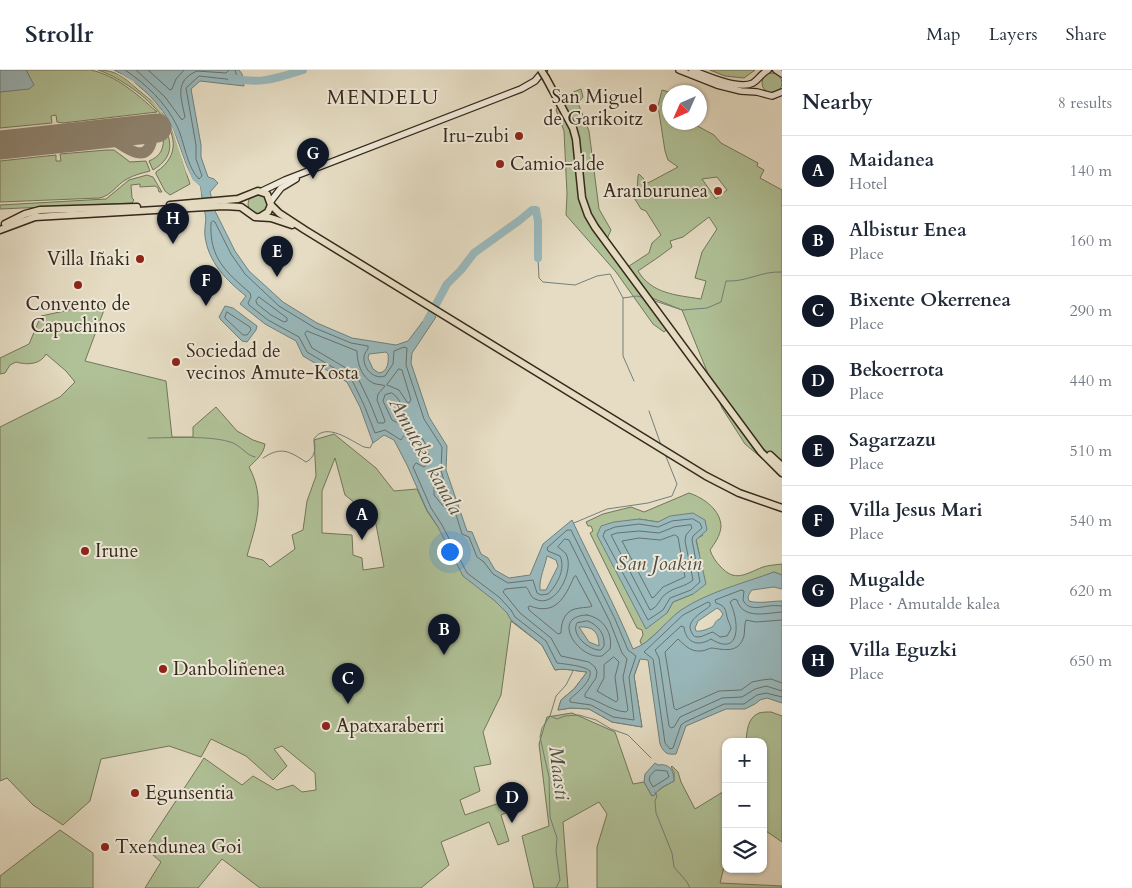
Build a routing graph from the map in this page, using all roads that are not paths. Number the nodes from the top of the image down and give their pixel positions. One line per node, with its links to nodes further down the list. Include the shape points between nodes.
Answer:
1 (543, 70): 10 (main road, via 528,86); 20 (main road, bridge, via 573,128 582,198 588,215)
2 (679, 70): 8 (main road, via 700,80)
3 (692, 70): 7 (main road, via 741,85 753,83)
4 (768, 70): 7 (main road)
5 (776, 70): 6 (main road)
6 (782, 74)
7 (760, 77): 8 (main road, via 758,84)
8 (764, 94): 9 (main road)
9 (781, 94)
10 (309, 172): 11 (main road); 14 (main road, via 280,188)
11 (262, 191): 12 (main road); 14 (main road)
12 (249, 194): 13 (main road); 16 (main road, via 245,202)
13 (224, 203): 15 (main road); 16 (main road)
14 (271, 203): 17 (main road, via 268,212); 19 (main road, via 279,213)
15 (196, 204): 18 (main road, via 35,217); 18 (main road, via 40,210 17,217)
16 (247, 211): 17 (main road)
17 (259, 217): 19 (main road)
18 (0, 229)
19 (305, 230): 23 (main road, via 706,476 739,493)
20 (737, 417): 21 (main road); 22 (main road, via 761,452)
21 (782, 466)
22 (782, 473)
23 (782, 508)

